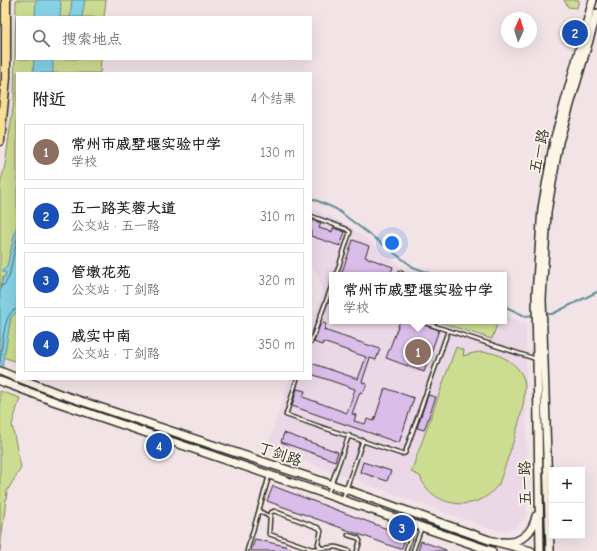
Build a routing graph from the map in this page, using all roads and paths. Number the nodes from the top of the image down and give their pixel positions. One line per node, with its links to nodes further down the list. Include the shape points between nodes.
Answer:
1 (6, 0): 4 (main road, via 6,78)
2 (593, 0): 8 (main road, 五一路, via 554,141 542,208)
3 (597, 13): 8 (main road, 五一路, via 559,142 547,212)
4 (0, 141)
5 (312, 216): 6 (lane, via 350,232)
6 (337, 272)
7 (329, 297): 12 (lane)
8 (539, 311): 9 (main road)
9 (540, 319): 13 (main road, 五一路); 41 (main road, 五一路)
10 (428, 324): 11 (lane)
11 (448, 331): 13 (lane); 20 (lane, via 405,453 401,454)
12 (312, 340)
13 (537, 359): 26 (main road, 五一路)
14 (3, 372): 15 (main road)
15 (16, 378)
16 (24, 380): 22 (main road, 丁剑路)
17 (298, 380): 19 (lane, via 286,414)
18 (2, 381): 21 (main road, 丁剑路)
19 (348, 435): 20 (lane); 22 (lane)
20 (363, 440): 23 (lane)
21 (269, 474): 24 (main road, 丁剑路); 27 (lane)
22 (331, 485): 23 (main road, 丁剑路); 24 (lane)
23 (346, 489): 25 (lane); 31 (main road, 丁剑路)
24 (328, 494): 25 (main road, 丁剑路)
25 (342, 499): 29 (main road, 丁剑路)
26 (539, 504): 31 (main road, via 534,526 523,538 510,543); 40 (main road, 五一路)
27 (259, 511): 28 (lane); 33 (lane)
28 (270, 517): 32 (lane, via 269,534 312,549); 32 (lane, via 270,513 274,511 320,528 318,544)
29 (418, 525): 36 (lane); 37 (lane); 38 (main road, 丁剑路)
30 (348, 535): 35 (lane, via 360,541)
31 (494, 541): 39 (main road, 丁剑路)
32 (321, 548): 34 (lane, via 336,547)
33 (246, 551)
34 (349, 551)
35 (357, 551)
36 (406, 551)
37 (413, 551)
38 (492, 551)
39 (531, 551)
40 (540, 551)
41 (550, 551)

